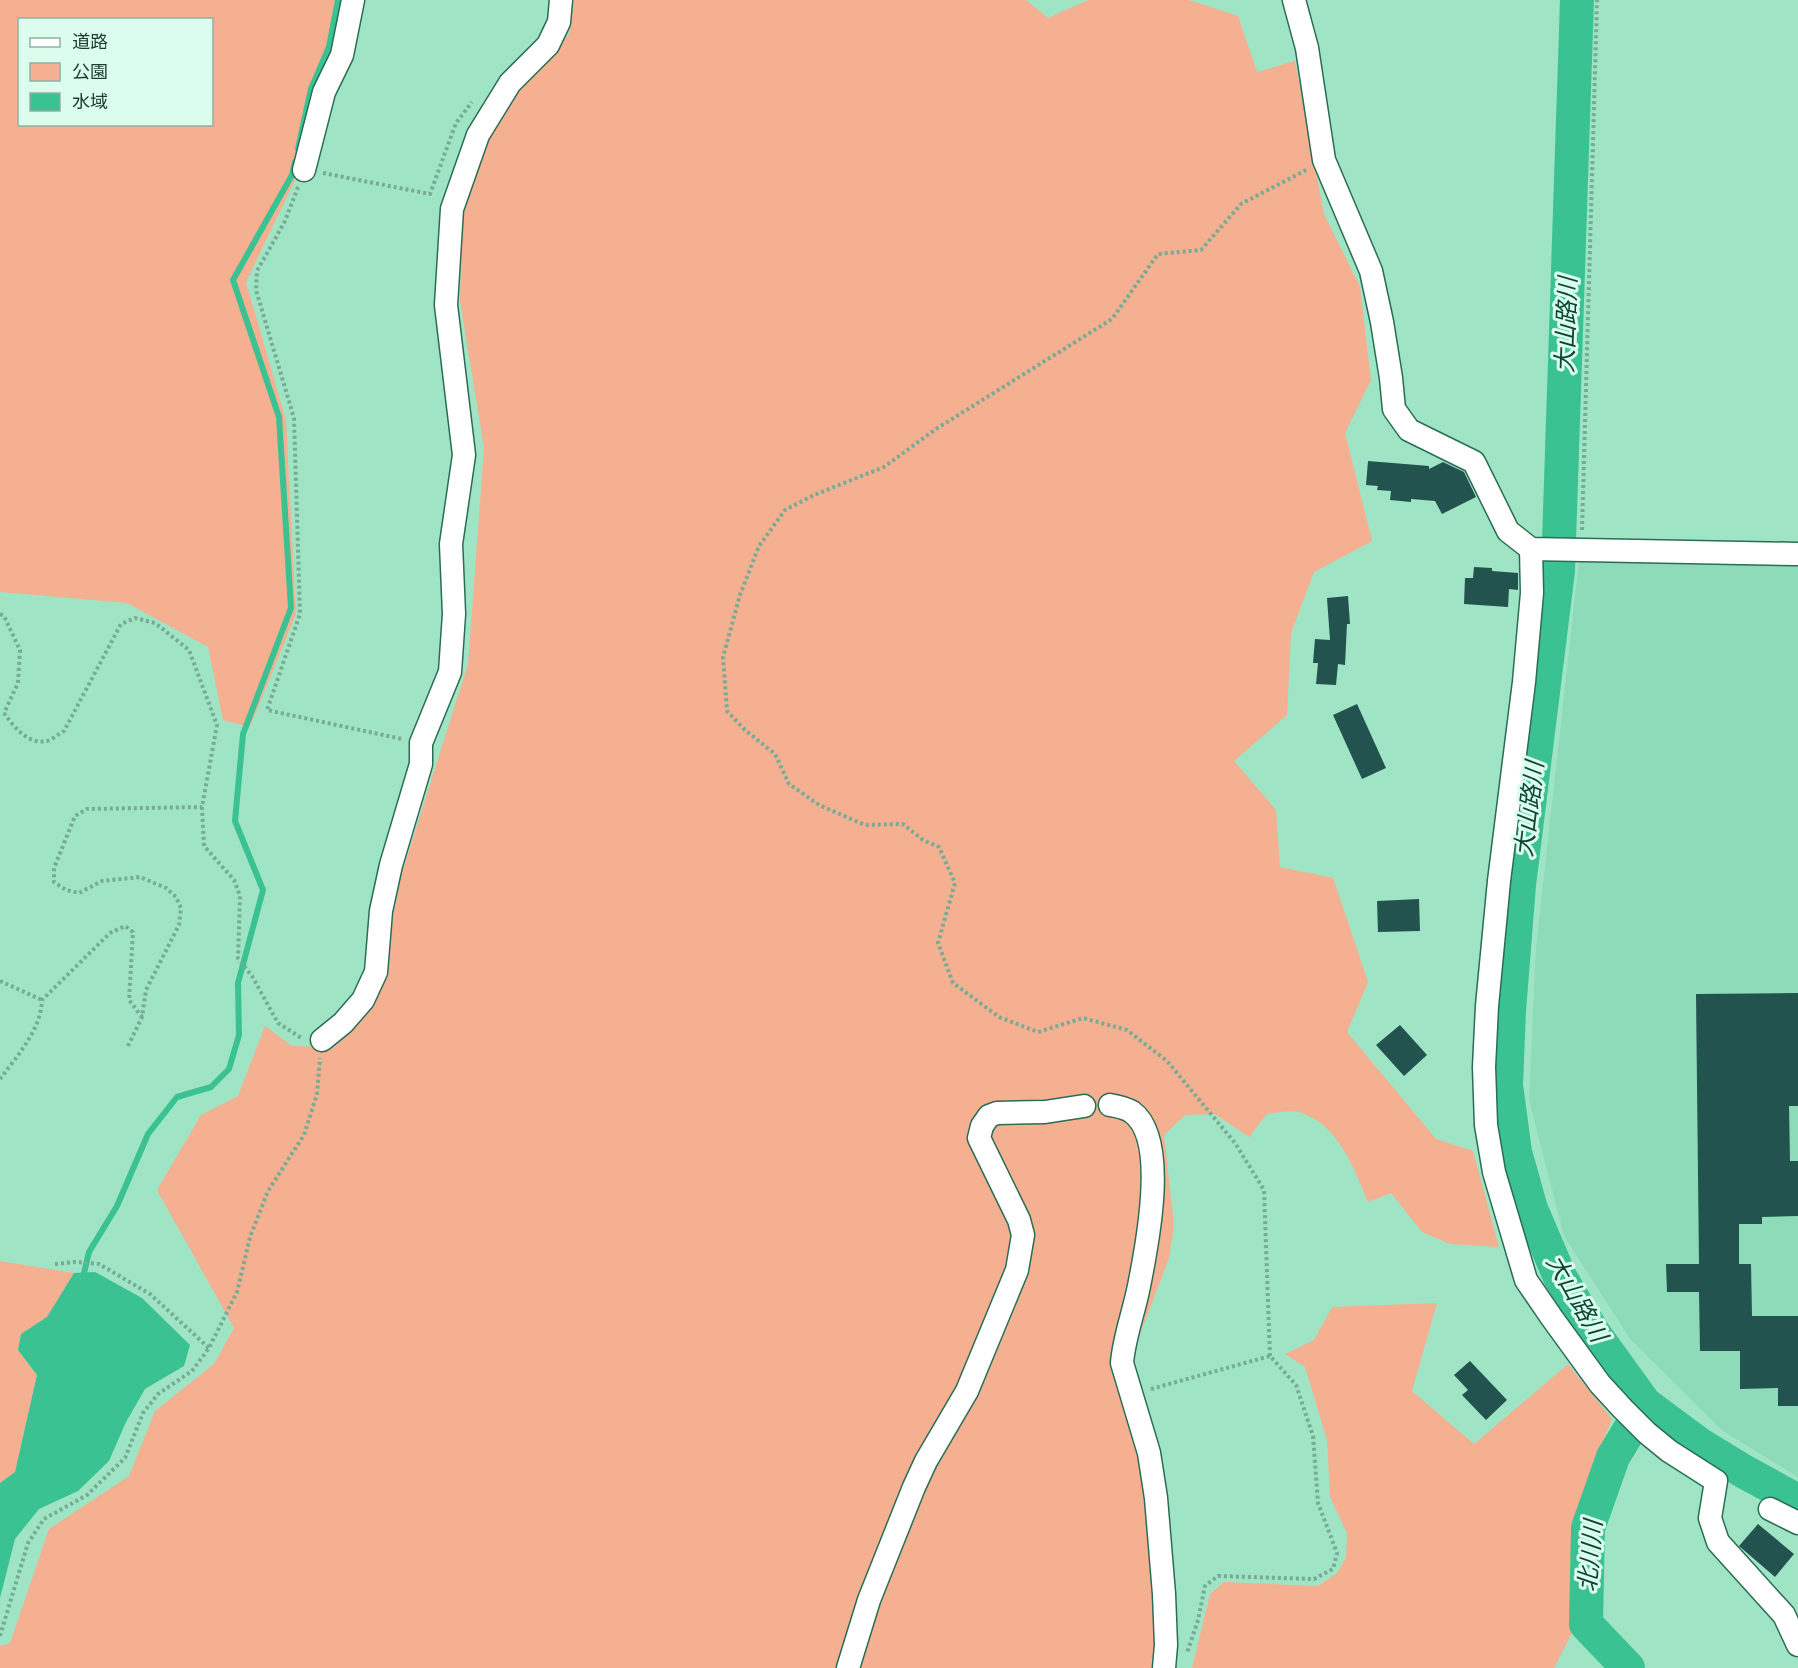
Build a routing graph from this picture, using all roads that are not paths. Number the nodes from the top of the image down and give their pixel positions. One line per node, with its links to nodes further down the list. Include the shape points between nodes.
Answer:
1 (354, 0): 4 (street, via 342,55 324,92)
2 (561, 0): 7 (street, via 559,22 548,45 510,83 478,135 452,209 446,305 464,455 451,544 454,614 450,672 421,743 421,764 381,911 376,972 363,1000)
3 (1294, 0): 5 (street, via 1307,48 1324,160 1371,271 1394,409 1408,430 1474,462 1508,531)
4 (304, 170)
5 (1537, 550): 6 (street); 12 (street, via 1487,1006 1486,1125 1494,1172 1526,1281 1600,1384 1623,1409 1669,1451 1716,1481 1710,1518 1718,1542 1784,1615)
6 (1798, 554)
7 (322, 1040)
8 (1110, 1105): 14 (street, via 1131,1111 1141,1122 1151,1149 1149,1227 1122,1363 1149,1453 1156,1498 1164,1594)
9 (1084, 1106): 13 (street, via 997,1113 982,1126 979,1138 1023,1235 1017,1270 967,1391 914,1487 869,1600)
10 (1770, 1509): 11 (street)
11 (1798, 1523)
12 (1798, 1645)
13 (848, 1668)
14 (1164, 1668)

